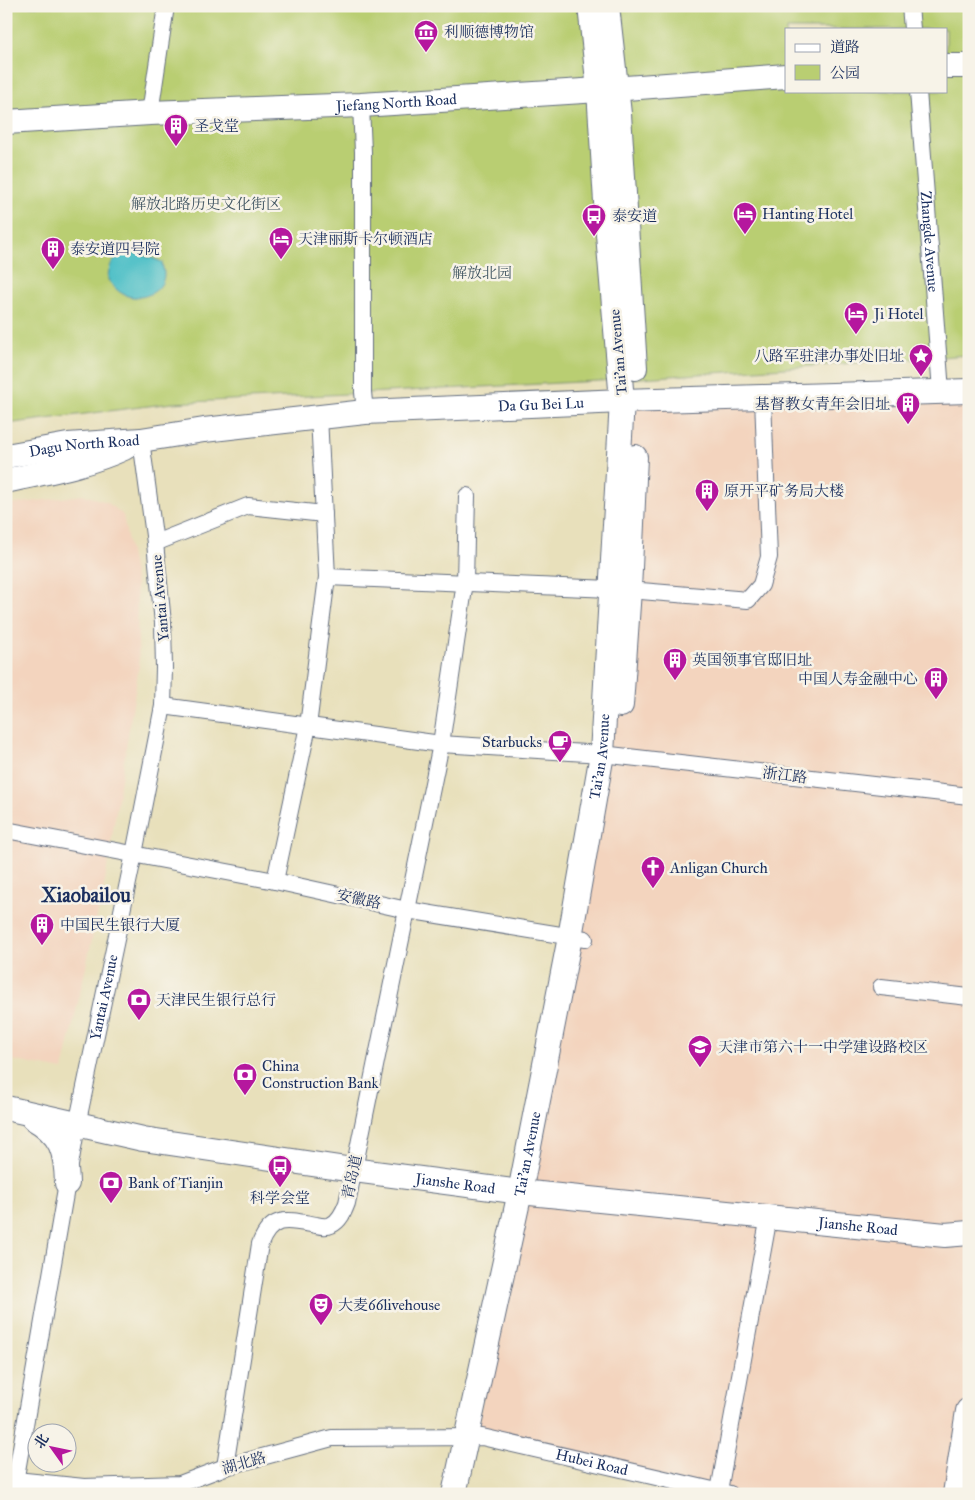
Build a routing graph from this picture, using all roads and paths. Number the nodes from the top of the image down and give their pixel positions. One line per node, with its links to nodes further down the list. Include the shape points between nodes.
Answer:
1 (166, 6): 14 (street)
2 (590, 6): 6 (street, Tai'an Avenue)
3 (607, 6): 10 (street, Tai'an Avenue)
4 (910, 6): 5 (street)
5 (912, 28)
6 (593, 38): 10 (street, Tai'an Avenue); 12 (street, via 590,59 582,75 569,86)
7 (948, 66): 8 (street)
8 (969, 66)
9 (785, 76): 10 (street, Jiefang North Road)
10 (608, 90): 12 (street, Jiefang North Road); 19 (street, Tai'an Avenue)
11 (918, 92): 16 (street, Zhangde Avenue)
12 (545, 94): 13 (street, Jiefang North Road)
13 (360, 105): 14 (street, Jiefang North Road); 20 (street)
14 (150, 112): 15 (street, Jiefang North Road)
15 (6, 122)
16 (941, 391): 17 (street); 18 (street, Da Gu Bei Lu)
17 (969, 391)
18 (763, 398): 19 (street, Da Gu Bei Lu); 30 (street, via 769,557 761,585 748,600)
19 (630, 400): 20 (street, Da Gu Bei Lu); 30 (street, Tai'an Avenue)
20 (365, 412): 21 (street, Da Gu Bei Lu)
21 (318, 416): 22 (street, Da Gu Bei Lu); 26 (street)
22 (141, 440): 23 (street, Dagu North Road, via 68,445); 24 (street, Dagu North Road, via 67,468); 27 (street, Yantai Avenue)
23 (6, 456)
24 (6, 481)
25 (467, 496): 29 (street, 青岛道)
26 (324, 514): 27 (street, via 248,506); 28 (street)
27 (155, 543): 31 (street, Yantai Avenue, via 163,623)
28 (327, 577): 29 (street); 32 (street)
29 (465, 582): 30 (street); 33 (street, 青岛道)
30 (620, 590): 34 (street, Tai'an Avenue)
31 (163, 706): 32 (street, 浙江路); 37 (street, Yantai Avenue)
32 (308, 726): 33 (street, 浙江路); 38 (street)
33 (441, 744): 34 (street, 浙江路); 39 (street, 青岛道)
34 (609, 754): 35 (street, 浙江路); 40 (street, Tai'an Avenue)
35 (969, 796)
36 (6, 830): 37 (street, 安徽路)
37 (134, 854): 38 (street, 安徽路); 44 (street, Yantai Avenue)
38 (275, 881): 39 (street, 安徽路)
39 (407, 910): 40 (street, 安徽路); 45 (street, 青岛道)
40 (577, 938): 47 (street, Tai'an Avenue)
41 (881, 987): 42 (street)
42 (969, 997)
43 (12, 1109): 44 (street, Jianshe Road); 46 (street, via 40,1122 58,1138 64,1153)
44 (77, 1125): 45 (street, Jianshe Road, via 144,1140); 46 (street, Yantai Avenue)
45 (354, 1170): 47 (street, Jianshe Road); 54 (street, 青岛道, via 347,1203 337,1221 330,1226 282,1221 265,1232 260,1244)
46 (67, 1183): 55 (street, Yantai Avenue)
47 (527, 1192): 48 (street, Jianshe Road); 53 (street, Tai'an Avenue)
48 (769, 1216): 50 (street, Jianshe Road); 56 (street)
49 (969, 1233): 50 (street, Jianshe Road)
50 (945, 1235): 51 (street)
51 (969, 1246)
52 (969, 1411): 59 (main road)
53 (474, 1437): 54 (street, 湖北路, via 332,1438); 56 (street, Hubei Road); 57 (street, Tai'an Avenue); 58 (street)
54 (226, 1467): 55 (street, 湖北路, via 180,1484 84,1487)
55 (12, 1484)
56 (725, 1492)
57 (454, 1494)
58 (470, 1494)
59 (956, 1494)

